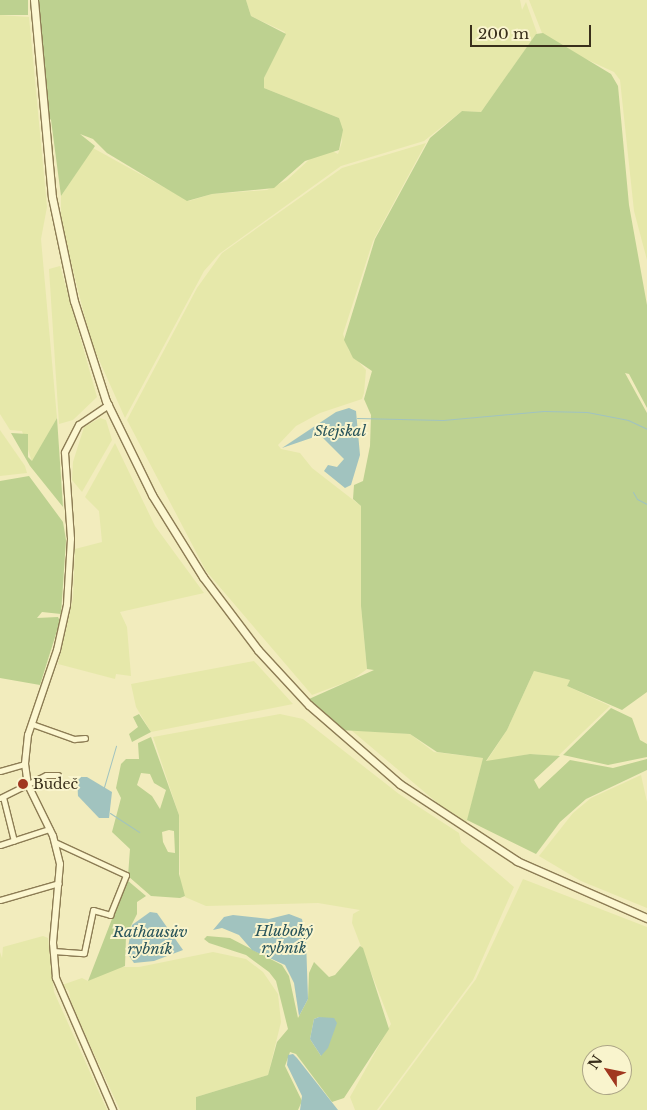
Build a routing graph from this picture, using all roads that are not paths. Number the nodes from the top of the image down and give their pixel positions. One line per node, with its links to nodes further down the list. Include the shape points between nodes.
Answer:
1 (34, 0): 2 (main road, via 44,133 58,235 82,329)
2 (109, 405): 3 (street, via 79,425 65,454 70,539 67,604 57,650); 16 (main road, via 152,495 202,577 258,650 332,727 400,784 498,850)
3 (32, 724): 4 (street, via 74,739); 5 (street)
4 (85, 738)
5 (25, 764): 6 (street); 8 (street)
6 (0, 771)
7 (58, 775): 8 (street, via 46,775)
8 (28, 785): 9 (street); 10 (street)
9 (2, 797): 11 (street)
10 (49, 829): 11 (street); 12 (street)
11 (14, 841): 13 (street)
12 (55, 842): 14 (street); 17 (street, via 126,875 110,915 93,910 84,953)
13 (0, 845)
14 (59, 884): 15 (street); 17 (street)
15 (0, 900)
16 (647, 918)
17 (53, 951): 18 (street, via 58,985)
18 (113, 1110)

